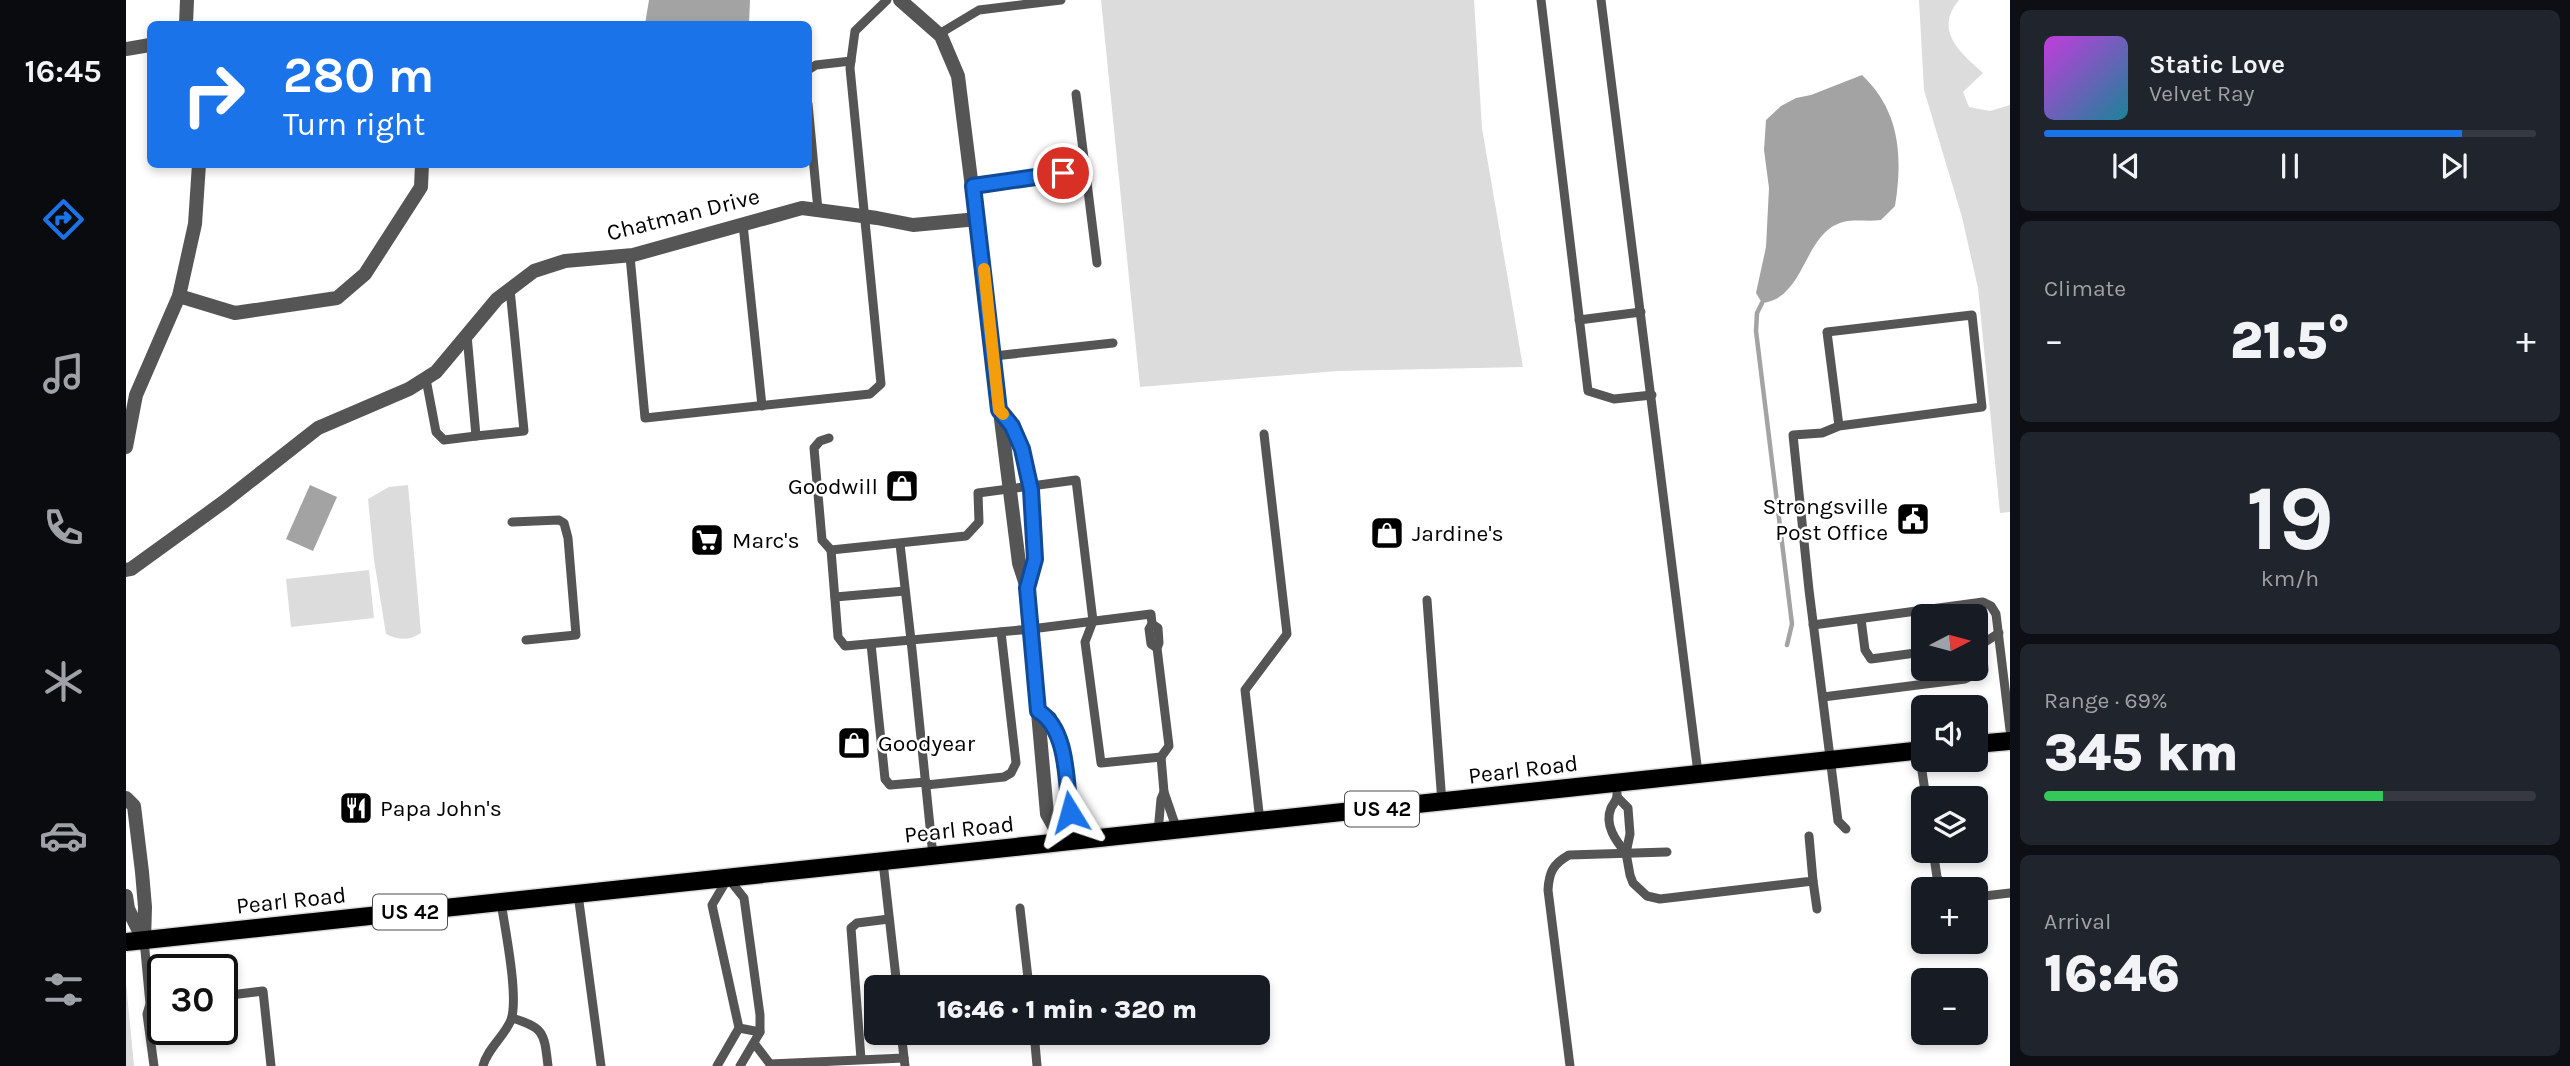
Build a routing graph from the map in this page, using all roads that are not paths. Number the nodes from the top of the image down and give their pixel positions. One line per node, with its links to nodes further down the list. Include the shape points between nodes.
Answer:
1 (187, 0): 7 (street)
2 (887, 0): 11 (lane, via 855,31)
3 (900, 0): 8 (street)
4 (1061, 0): 8 (lane, via 979,10)
5 (1541, 0): 28 (lane)
6 (1601, 0): 27 (lane)
7 (186, 21)
8 (939, 34): 18 (street, via 958,76)
9 (147, 46): 10 (street)
10 (126, 49)
11 (851, 61): 12 (lane); 20 (lane)
12 (812, 68)
13 (1076, 94): 17 (lane)
14 (812, 146): 19 (lane)
15 (199, 168): 26 (street, via 195,224)
16 (422, 168): 26 (street, via 421,187 365,274 337,298 235,313)
17 (1086, 170): 18 (lane); 24 (lane)
18 (973, 186): 21 (street)
19 (818, 210): 20 (street, Chatman Drive); 22 (street, Chatman Drive, via 802,208)
20 (864, 216): 21 (street, Chatman Drive, via 913,225); 35 (lane, via 881,384 870,394)
21 (978, 219): 31 (street)
22 (743, 224): 23 (street, Chatman Drive); 35 (lane)
23 (630, 256): 25 (street, Chatman Drive, via 565,261 534,271); 35 (lane, via 645,418)
24 (1097, 263)
25 (510, 289): 29 (street, Chatman Drive); 39 (lane, via 524,431)
26 (179, 296): 33 (street)
27 (1641, 312): 28 (lane); 34 (lane)
28 (1579, 320): 34 (lane, via 1588,391 1614,400)
29 (467, 335): 32 (street, Chatman Drive); 39 (lane)
30 (1114, 343): 31 (lane)
31 (994, 356): 36 (street)
32 (426, 379): 39 (lane, via 439,438); 47 (street, Chatman Drive, via 318,428)
33 (131, 395): 41 (street)
34 (1652, 395): 74 (lane)
35 (762, 406)
36 (999, 410): 42 (street, via 1022,449); 43 (street)
37 (1839, 426): 37 (lane, via 1982,407 1972,315 1827,331); 54 (lane, via 1793,436)
38 (1264, 434): 80 (lane, via 1287,634 1245,690)
39 (476, 436)
40 (829, 438): 46 (lane, via 814,448 822,540)
41 (126, 447)
42 (1030, 485): 43 (lane); 48 (street, via 1035,559); 53 (lane, via 1076,480)
43 (1011, 489): 45 (lane, via 978,493 979,522 966,536); 48 (street, via 1019,564)
44 (512, 523): 59 (lane, via 559,520 568,538 576,635)
45 (900, 544): 46 (lane); 49 (lane)
46 (831, 550): 50 (lane)
47 (126, 570)
48 (1027, 588): 55 (street)
49 (905, 591): 50 (lane); 60 (lane)
50 (835, 597): 61 (lane, via 838,637 845,646)
51 (1427, 600): 79 (lane)
52 (1861, 619): 54 (lane); 57 (lane, via 1983,603 1996,614); 62 (lane, via 1865,650 1871,659)
53 (1093, 621): 55 (lane); 72 (lane, via 1152,619 1151,644 1157,648 1169,746); 72 (lane, via 1085,642 1101,763)
54 (1813, 625): 66 (lane)
55 (1031, 629): 56 (lane); 67 (street)
56 (1001, 632): 60 (lane); 75 (lane, via 1014,769 1004,777)
57 (1999, 632): 58 (lane); 64 (lane)
58 (1988, 639)
59 (526, 640)
60 (911, 640): 61 (lane); 75 (lane)
61 (871, 644): 75 (lane, via 885,779 890,785)
62 (1911, 654)
63 (1988, 672): 64 (lane)
64 (2004, 680): 68 (lane)
65 (1949, 681): 66 (lane)
66 (1823, 697): 73 (lane)
67 (1038, 711): 85 (street, via 1047,814); 85 (street, via 1050,718 1061,747 1070,812)
68 (2010, 730)
69 (2010, 741): 70 (main road)
70 (1988, 743)
71 (1911, 751): 73 (main road, Pearl Road / US 42)
72 (1161, 757): 77 (lane)
73 (1832, 760): 74 (main road, Pearl Road / US 42); 81 (lane, via 1838,821)
74 (1698, 773): 76 (main road, Pearl Road / US 42)
75 (926, 783): 88 (lane)
76 (1617, 790): 79 (main road, Pearl Road / US 42); 87 (lane, via 1628,808); 87 (lane, via 1610,811 1612,836)
77 (1164, 792): 82 (lane); 83 (lane)
78 (126, 798): 100 (street, via 134,806 145,907)
79 (1442, 803): 80 (main road, Pearl Road / US 42)
80 (1260, 823): 82 (main road, Pearl Road / US 42)
81 (1846, 829)
82 (1177, 830): 83 (main road, Pearl Road / US 42)
83 (1158, 832): 85 (main road, Pearl Road / US 42)
84 (1809, 836): 91 (lane)
85 (1063, 842): 88 (main road, Pearl Road / US 42)
86 (1667, 852): 87 (lane)
87 (1626, 853): 91 (lane, via 1633,883 1647,896 1660,899); 121 (lane, via 1569,855 1556,862 1549,875)
88 (933, 856): 89 (main road, Pearl Road / US 42)
89 (883, 862): 90 (main road, Pearl Road / US 42); 99 (lane)
90 (728, 878): 93 (main road, Pearl Road / US 42); 106 (lane, via 712,905); 107 (lane, via 744,898)
91 (1813, 881): 98 (lane)
92 (2010, 893): 95 (lane)
93 (578, 894): 96 (main road, Pearl Road / US 42); 117 (lane)
94 (126, 895): 100 (street)
95 (1988, 896)
96 (502, 902): 100 (main road, Pearl Road / US 42); 105 (lane)
97 (1020, 908): 102 (lane)
98 (1817, 909)
99 (889, 919): 101 (lane); 111 (lane, via 851,928)
100 (135, 941): 103 (lane)
101 (896, 975)
102 (1028, 975)
103 (147, 991)
104 (238, 994): 114 (lane, via 263,991)
105 (512, 1018): 115 (lane); 116 (lane, via 536,1026)
106 (739, 1028): 107 (lane); 118 (lane)
107 (760, 1032): 108 (lane)
108 (754, 1043): 111 (lane, via 770,1064); 119 (lane)
109 (151, 1045): 113 (lane)
110 (1035, 1045): 120 (lane)
111 (861, 1059): 112 (lane)
112 (905, 1062)
113 (154, 1066)
114 (271, 1066)
115 (483, 1066)
116 (548, 1066)
117 (601, 1066)
118 (718, 1066)
119 (740, 1066)
120 (1037, 1066)
121 (1570, 1066)

